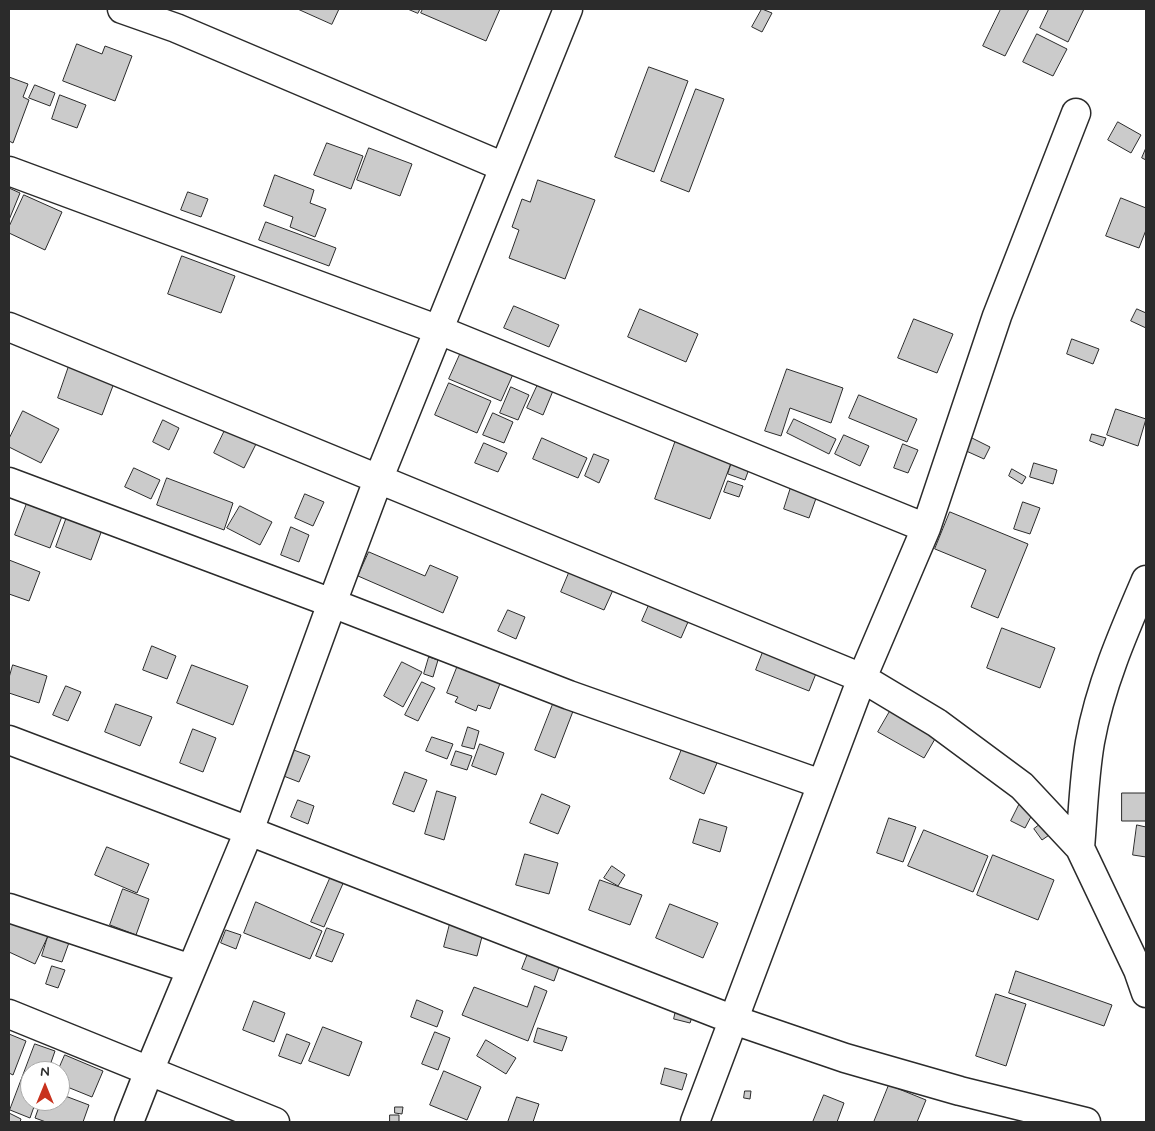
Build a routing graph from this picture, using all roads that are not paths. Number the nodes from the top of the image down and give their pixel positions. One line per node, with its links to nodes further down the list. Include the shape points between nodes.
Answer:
1 (122, 9): 4 (street, via 176,28)
2 (568, 9): 4 (street)
3 (1076, 114): 10 (street, via 997,316)
4 (504, 167): 7 (street)
5 (9, 171): 7 (street)
6 (9, 328): 8 (street)
7 (439, 330): 8 (street); 10 (street)
8 (378, 480): 12 (street); 13 (street)
9 (9, 482): 12 (street)
10 (926, 528): 13 (street)
11 (1146, 580): 17 (street, via 1119,644 1090,741)
12 (332, 603): 15 (street, via 569,695); 16 (street)
13 (862, 678): 15 (street); 17 (street, via 938,723 1022,786)
14 (9, 740): 16 (street)
15 (821, 784): 22 (street)
16 (249, 831): 19 (street); 22 (street)
17 (1080, 848): 20 (street)
18 (9, 908): 19 (street)
19 (191, 969): 23 (street)
20 (1146, 993)
21 (9, 1014): 23 (street)
22 (734, 1020): 26 (street); 27 (street, via 845,1058 951,1089)
23 (148, 1071): 24 (street); 25 (street)
24 (129, 1122)
25 (275, 1122)
26 (695, 1122)
27 (1086, 1122)

